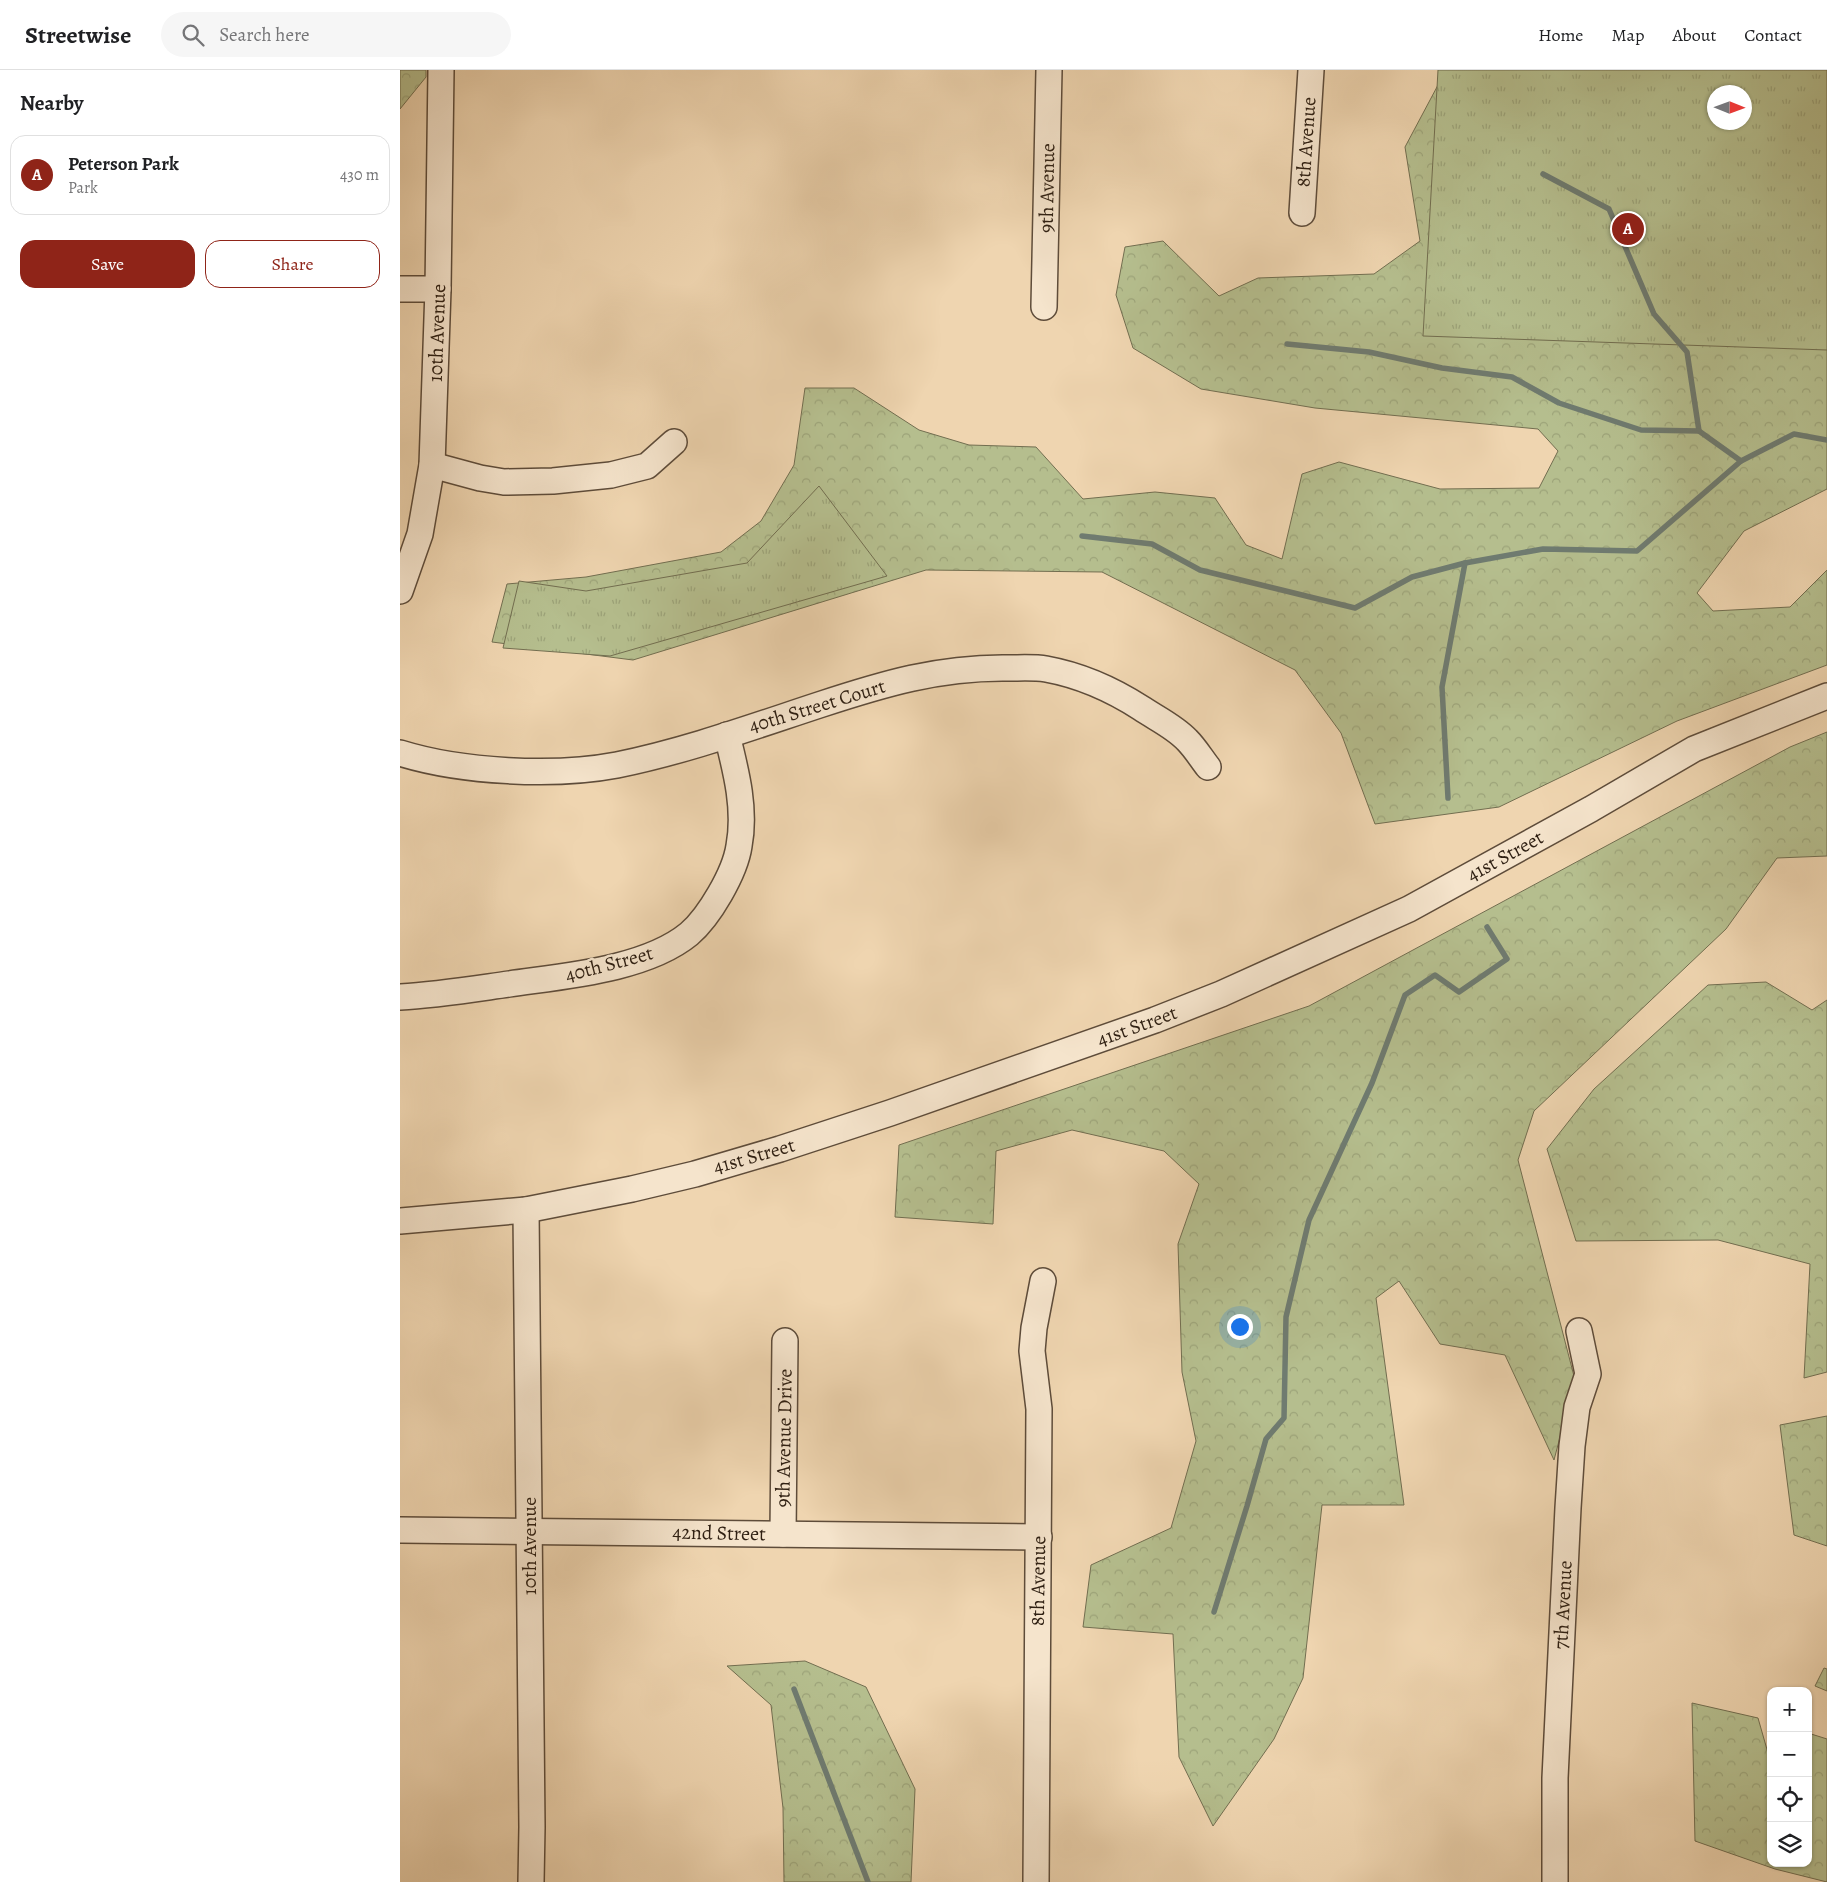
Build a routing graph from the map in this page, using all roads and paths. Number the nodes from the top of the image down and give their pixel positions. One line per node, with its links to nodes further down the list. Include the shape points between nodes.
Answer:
1 (441, 70): 6 (street, 10th Avenue)
2 (1049, 70): 7 (street, 9th Avenue)
3 (1311, 70): 4 (street, 8th Avenue)
4 (1302, 213)
5 (400, 289): 6 (street)
6 (438, 289): 9 (street, 10th Avenue)
7 (1044, 306)
8 (674, 442): 9 (street, via 647,466 611,475 553,481 504,482)
9 (432, 464): 10 (street, 10th Avenue, via 420,534)
10 (400, 591)
11 (1827, 696): 16 (street, 41st Street, via 1694,750 1409,909 1221,994 1064,1053 780,1149 677,1178)
12 (728, 735): 13 (street, 40th Street Court, via 616,765 587,769 492,769); 14 (street, 40th Street Court, via 854,694 930,674 997,668 1045,669 1120,695 1186,739); 15 (street, 40th Street, via 742,817 739,848 726,884 689,933 652,954 612,967 574,975)
13 (400, 753)
14 (1208, 767)
15 (400, 997)
16 (526, 1210): 17 (street, 41st Street); 22 (street, 10th Avenue)
17 (400, 1221)
18 (1043, 1281): 24 (street, 8th Avenue, via 1032,1351 1039,1409)
19 (1579, 1331): 27 (street, 7th Avenue, via 1588,1374 1577,1407 1568,1508 1555,1778)
20 (785, 1341): 23 (street, 9th Avenue Drive)
21 (400, 1530): 22 (street, 42nd Street)
22 (529, 1531): 23 (street, 42nd Street); 25 (street, 10th Avenue)
23 (783, 1534): 24 (street, 42nd Street)
24 (1039, 1537): 26 (street, 8th Avenue)
25 (531, 1882)
26 (1036, 1882)
27 (1555, 1882)

